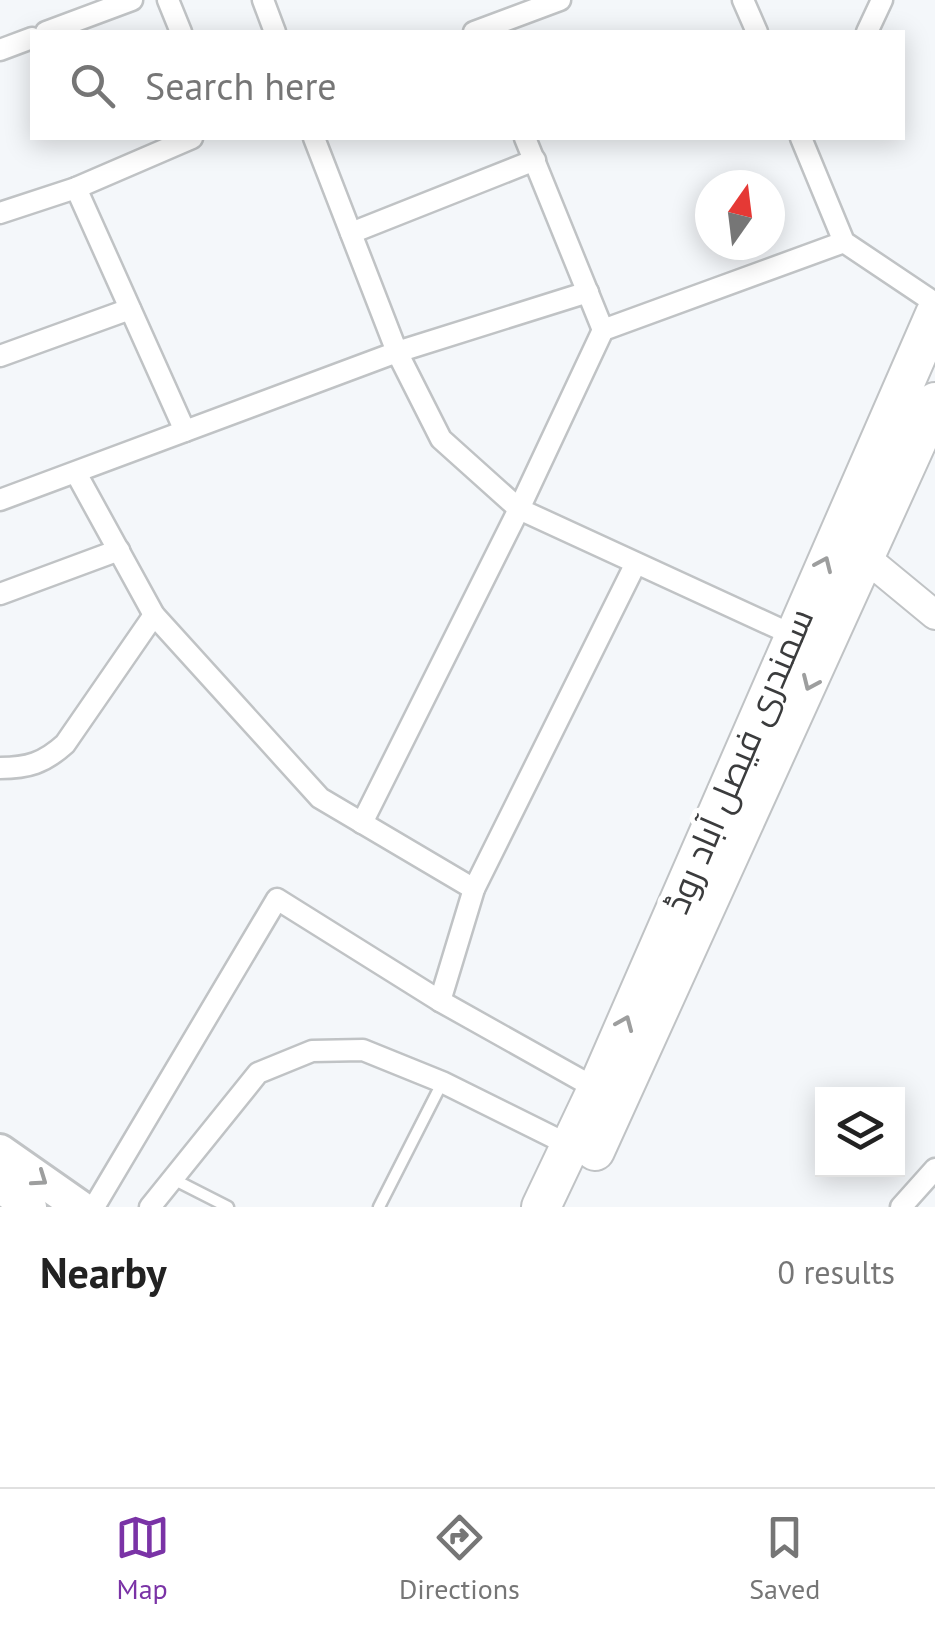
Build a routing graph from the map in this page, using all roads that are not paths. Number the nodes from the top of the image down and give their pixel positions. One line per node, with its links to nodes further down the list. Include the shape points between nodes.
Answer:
1 (132, 0): 7 (street)
2 (168, 0): 8 (street)
3 (263, 0): 9 (street)
4 (560, 0): 10 (street)
5 (743, 0): 11 (street)
6 (882, 0): 12 (street)
7 (51, 30)
8 (179, 30)
9 (274, 30)
10 (484, 30)
11 (756, 30)
12 (867, 30)
13 (30, 39): 14 (street)
14 (0, 50)
15 (187, 140): 20 (street)
16 (315, 140): 22 (street)
17 (526, 140): 19 (street)
18 (808, 142): 23 (street)
19 (534, 160): 22 (street); 24 (street)
20 (76, 188): 21 (street); 26 (street)
21 (0, 214)
22 (351, 233): 29 (street)
23 (844, 242): 25 (street); 28 (street)
24 (588, 292): 28 (street); 29 (street)
25 (935, 303)
26 (130, 309): 30 (street); 32 (street)
27 (935, 314): 42 (highway, سمندری فیصل آباد روڈ, one-way to 27)
28 (604, 330): 35 (street)
29 (397, 352): 32 (street); 35 (street, via 441,439)
30 (0, 356)
31 (935, 402): 37 (highway, سمندری فیصل آباد روڈ)
32 (185, 431): 33 (street)
33 (76, 473): 34 (street); 36 (street)
34 (0, 500)
35 (519, 509): 38 (street); 44 (street)
36 (118, 550): 39 (street); 40 (street)
37 (866, 558): 41 (street); 48 (highway, سمندری فیصل آباد روڈ, one-way to 48)
38 (636, 565): 42 (street); 45 (street)
39 (0, 594)
40 (154, 615): 43 (street, via 64,744 46,761); 44 (street, via 320,798)
41 (935, 615)
42 (793, 635): 48 (highway, سمندری فیصل آباد روڈ, one-way to 42)
43 (0, 768)
44 (362, 823): 45 (street)
45 (474, 889): 46 (street)
46 (440, 1000): 48 (street); 56 (street, via 277,899)
47 (442, 1082): 50 (street); 52 (street, via 363,1050 312,1051 258,1073); 59 (lane)
48 (609, 1096): 50 (highway, سمندری فیصل آباد روڈ)
49 (1, 1150): 55 (main road, one-way to 55)
50 (581, 1151): 60 (highway, سمندری فیصل آباد روڈ); 61 (highway, سمندری فیصل آباد روڈ)
51 (935, 1169): 62 (street)
52 (173, 1179): 57 (street); 58 (lane)
53 (0, 1186): 54 (main road)
54 (30, 1207)
55 (80, 1207)
56 (94, 1207)
57 (150, 1207)
58 (228, 1207)
59 (379, 1207)
60 (541, 1207)
61 (570, 1207)
62 (902, 1207)

